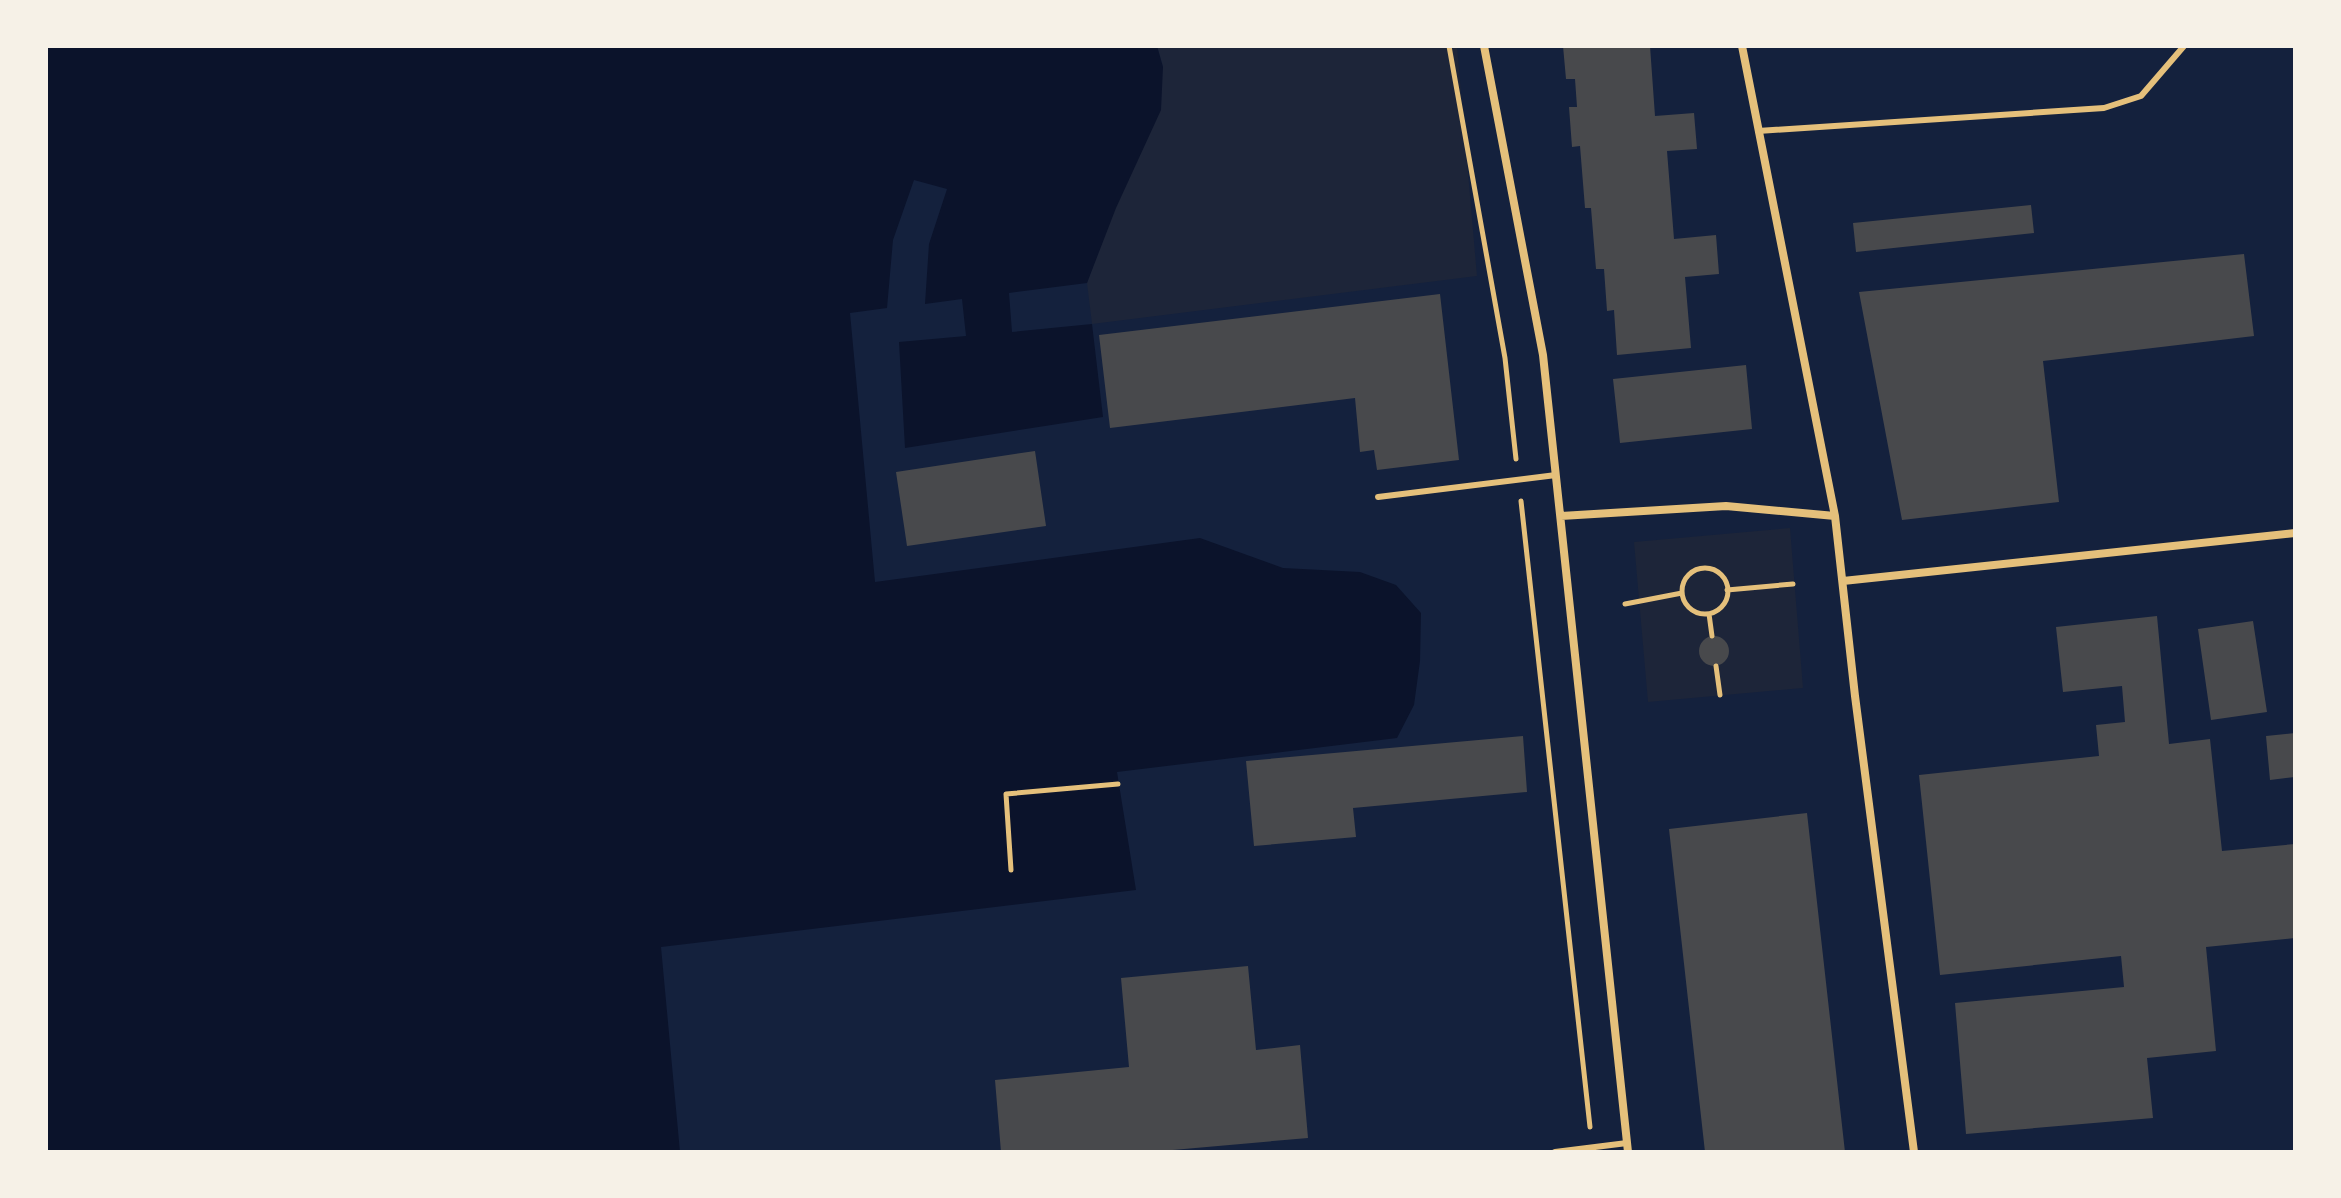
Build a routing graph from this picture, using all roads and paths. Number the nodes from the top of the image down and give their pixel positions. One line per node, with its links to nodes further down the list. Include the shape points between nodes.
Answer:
1 (1449, 46): 7 (path, via 1505,358)
2 (1484, 46): 6 (street, via 1543,355)
3 (1742, 46): 5 (street)
4 (2184, 46): 5 (lane, via 2141,96 2104,108)
5 (1758, 131): 10 (street)
6 (1556, 475): 7 (lane); 9 (street)
7 (1519, 480): 8 (lane); 23 (path)
8 (1378, 497)
9 (1561, 516): 10 (street, via 1726,506); 24 (street)
10 (1835, 516): 12 (street)
11 (2295, 533): 12 (street)
12 (1843, 581): 26 (street)
13 (1793, 584): 14 (path)
14 (1727, 590): 15 (path, via 1724,578 1704,568 1686,579); 17 (path, via 1722,606)
15 (1682, 593): 16 (path); 17 (path, via 1688,607)
16 (1625, 604)
17 (1709, 613): 18 (path)
18 (1712, 636)
19 (1716, 666): 20 (path)
20 (1720, 695)
21 (1118, 784): 22 (path, via 1006,794)
22 (1011, 870)
23 (1592, 1147): 24 (lane); 25 (lane)
24 (1628, 1148)
25 (1555, 1152)
26 (1914, 1152)

